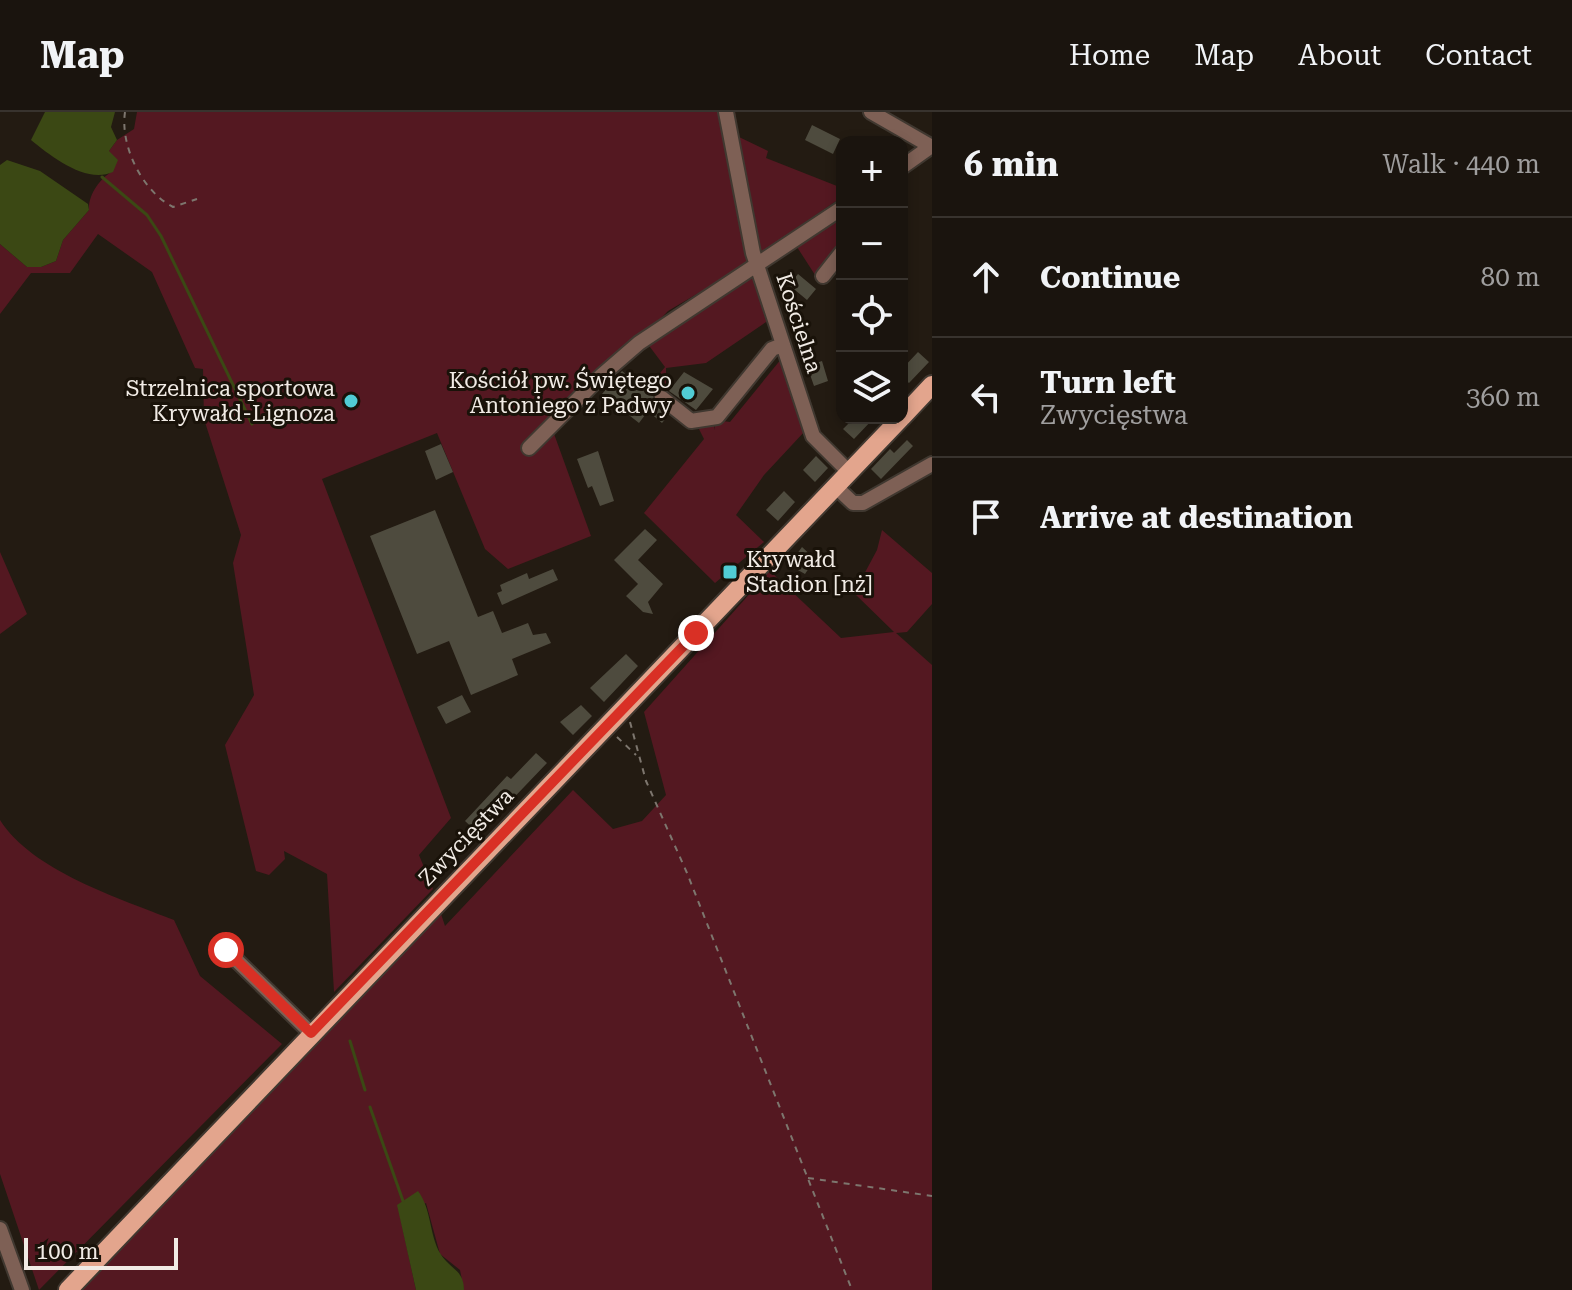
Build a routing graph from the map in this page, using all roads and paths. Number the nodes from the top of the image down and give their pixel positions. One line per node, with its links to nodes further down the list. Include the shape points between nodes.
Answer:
1 (125, 112): 6 (path, via 123,130 140,173 173,207)
2 (726, 112): 9 (street, Kościelna)
3 (871, 112): 4 (street)
4 (931, 147): 5 (street)
5 (908, 163)
6 (197, 199)
7 (836, 212): 9 (street, Kościelna)
8 (836, 260): 10 (street)
9 (757, 265): 11 (street, Kościelna); 16 (street, via 639,343)
10 (823, 276)
11 (782, 345): 13 (street, via 772,349 717,417 691,421); 18 (street, Kościelna, via 814,439)
12 (932, 385): 14 (main road, Zwycięstwa)
13 (662, 398)
14 (908, 410)
15 (894, 424): 18 (main road, Zwycięstwa)
16 (529, 448)
17 (932, 464): 19 (street, via 859,504)
18 (849, 472): 19 (main road, Zwycięstwa)
19 (835, 486): 20 (main road, Zwycięstwa)
20 (626, 706): 21 (main road, Zwycięstwa); 22 (path)
21 (604, 728): 22 (path); 24 (main road, Zwycięstwa)
22 (637, 756): 25 (path)
23 (226, 950): 24 (street)
24 (311, 1033): 29 (main road, Zwycięstwa)
25 (807, 1178): 26 (path); 30 (path)
26 (932, 1196)
27 (0, 1229): 28 (street)
28 (22, 1290)
29 (68, 1290)
30 (852, 1290)

